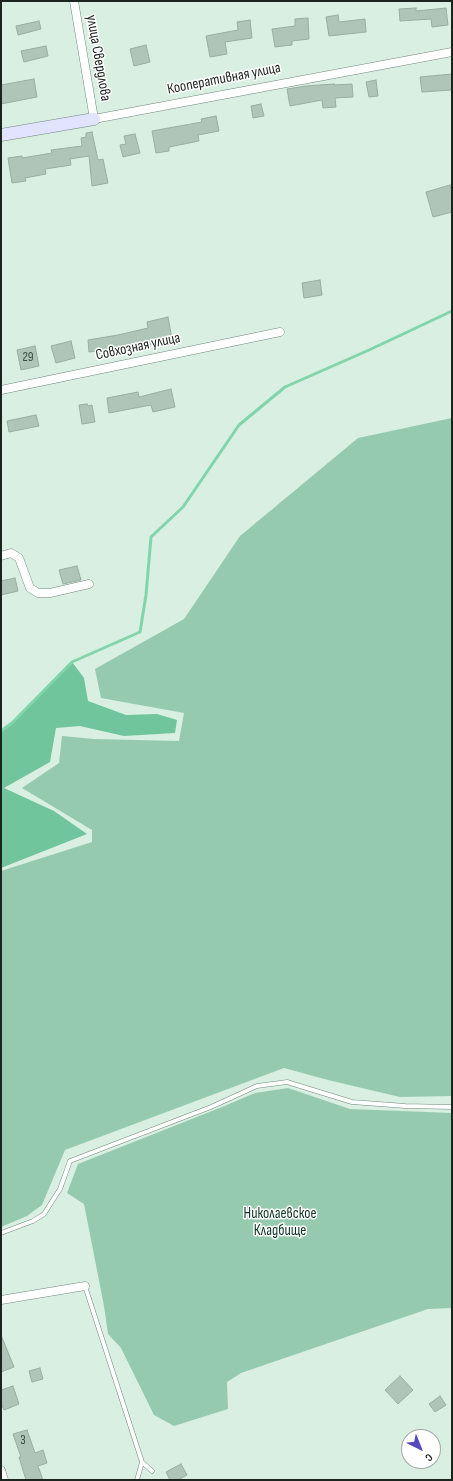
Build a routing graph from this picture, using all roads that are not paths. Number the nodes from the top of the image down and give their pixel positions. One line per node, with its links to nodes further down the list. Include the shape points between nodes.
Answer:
1 (74, 1): 3 (street, улица Свердлова)
2 (452, 52): 3 (street, Кооперативная улица)
3 (94, 120): 4 (street, Кооперативная улица)
4 (1, 135)
5 (280, 332): 6 (street, Совхозная улица)
6 (1, 390)
7 (1, 556): 8 (street, via 11,553 19,558 30,588 38,593 50,593)
8 (89, 584)
9 (452, 1107): 10 (lane, via 352,1102 287,1082 257,1086 211,1107 70,1161 60,1189 44,1214)
10 (1, 1233)
11 (85, 1286): 12 (street); 13 (lane)
12 (1, 1300)
13 (142, 1462): 15 (lane); 17 (lane)
14 (1, 1470): 16 (street)
15 (152, 1471)
16 (4, 1480)
17 (137, 1480)

